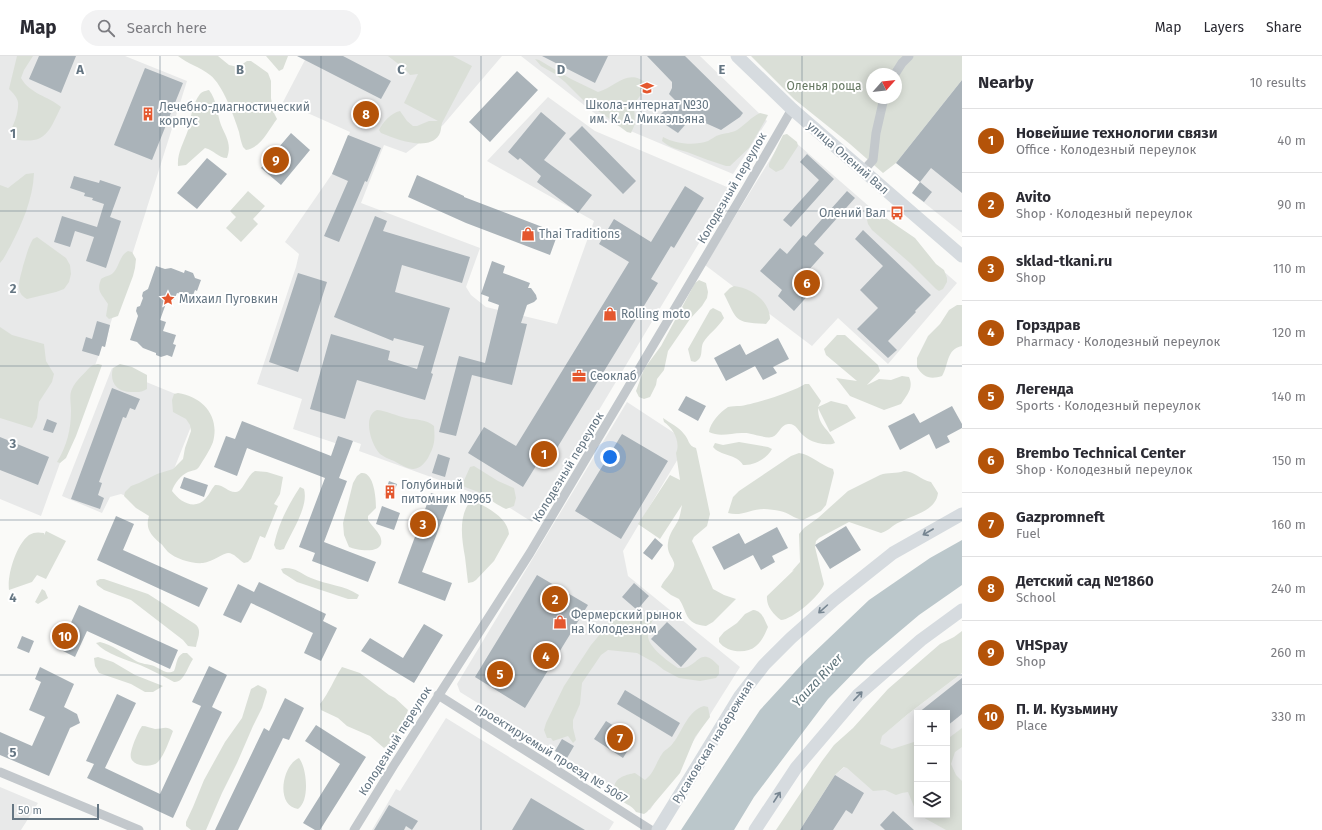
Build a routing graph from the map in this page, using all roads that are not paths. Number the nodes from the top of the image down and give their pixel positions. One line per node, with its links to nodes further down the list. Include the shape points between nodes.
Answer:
1 (737, 56): 5 (main road, улица Олений Вал)
2 (909, 56): 3 (street)
3 (900, 68)
4 (883, 104): 6 (street, via 873,160)
5 (792, 109): 6 (main road, улица Олений Вал); 10 (street, Колодезный переулок, via 530,553)
6 (863, 171): 7 (main road, улица Олений Вал)
7 (962, 256)
8 (962, 514): 15 (main road, Русаковская набережная, one-way to 15, via 887,557 834,600 764,665 740,696)
9 (962, 610): 16 (main road, one-way to 9, via 796,768 858,695 921,640)
10 (438, 695): 13 (street, Колодезный переулок); 14 (street, проектируемый проезд № 5067)
11 (0, 772): 12 (street)
12 (139, 830)
13 (354, 830)
14 (651, 830)
15 (658, 830)
16 (755, 830)

